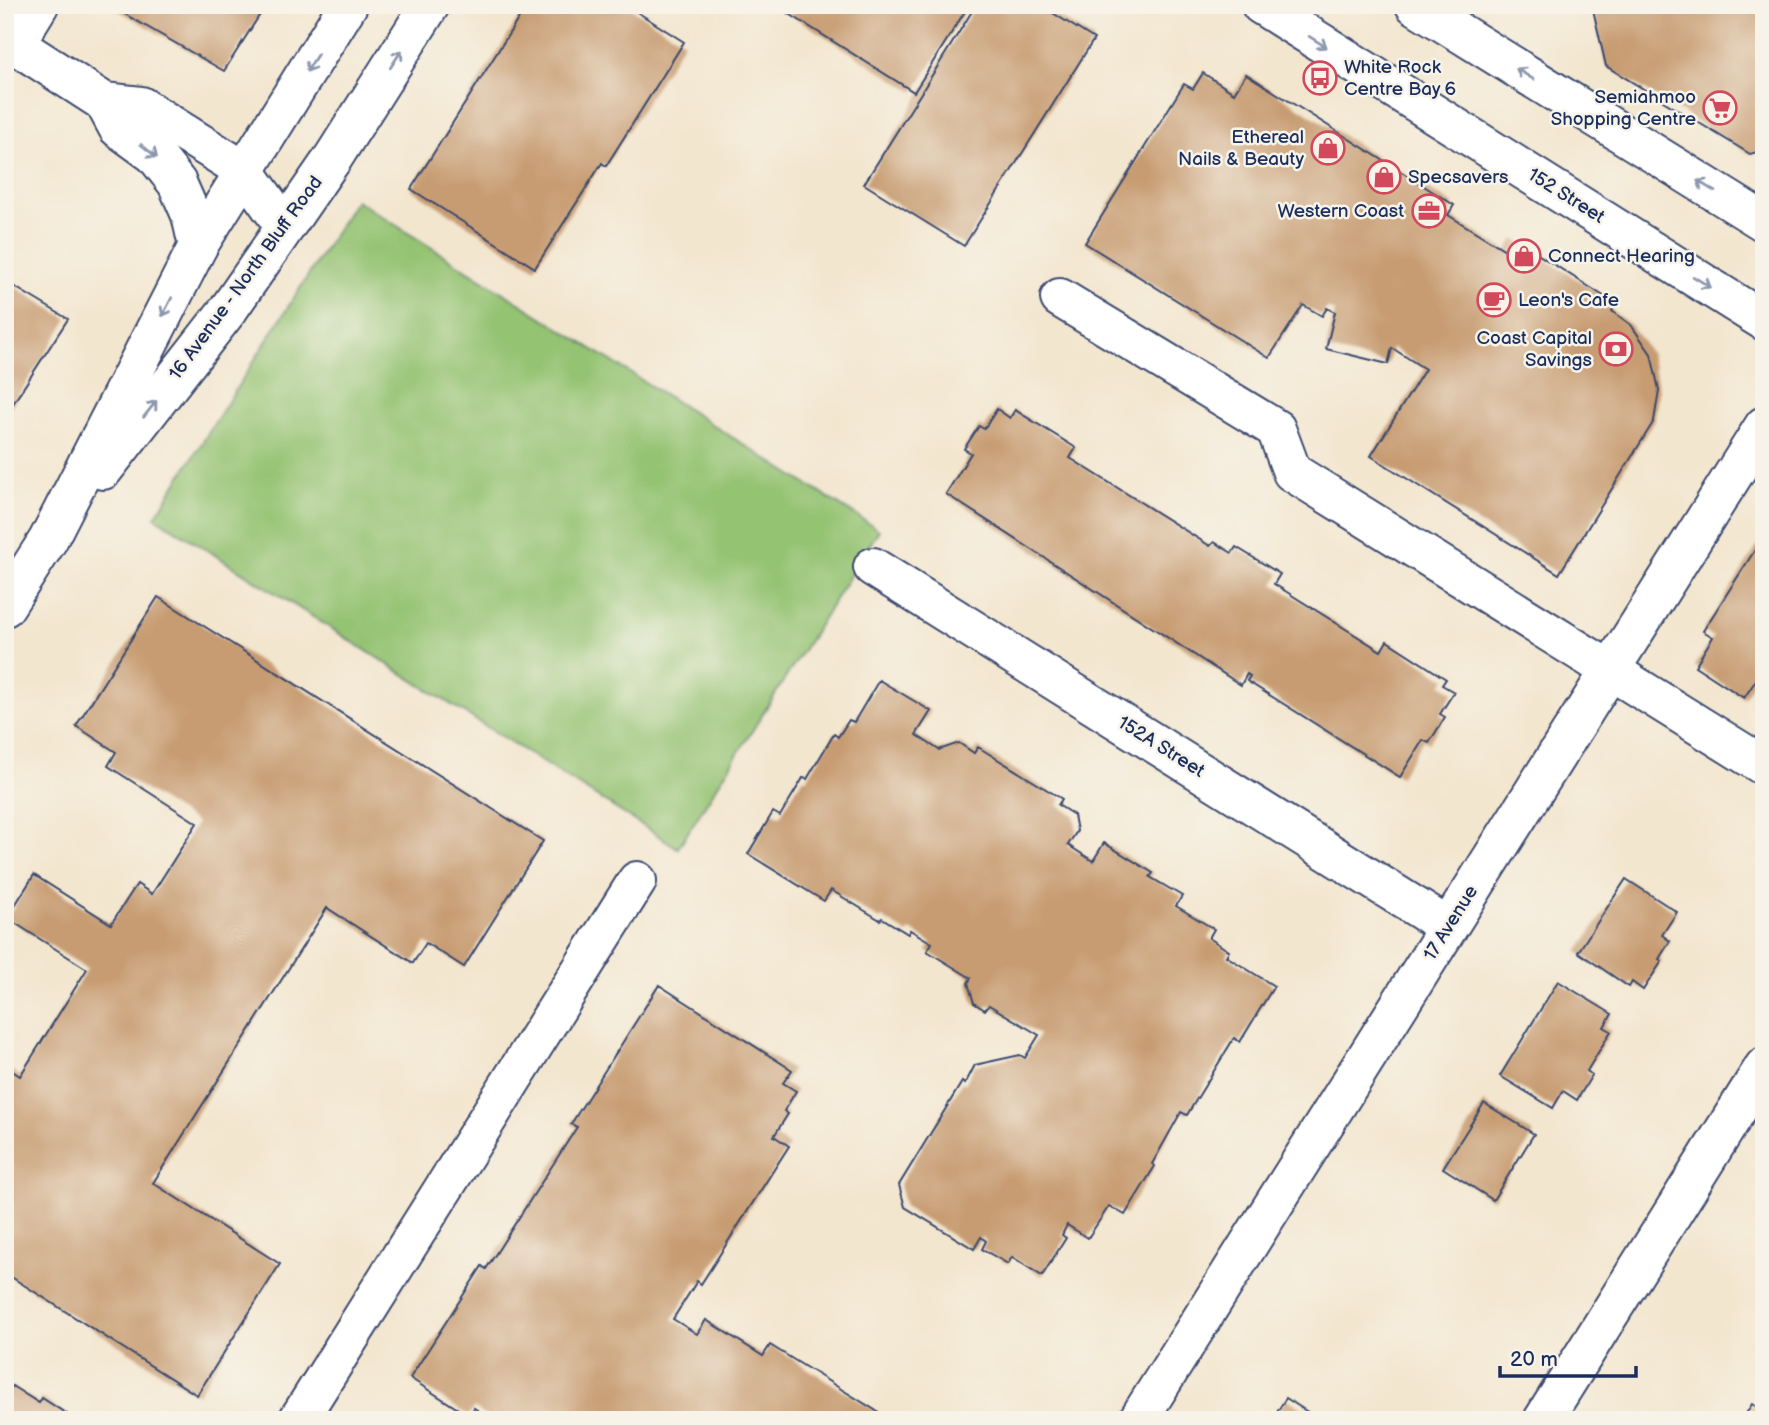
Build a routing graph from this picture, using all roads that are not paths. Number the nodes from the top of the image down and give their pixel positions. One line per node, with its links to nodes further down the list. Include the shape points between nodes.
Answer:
1 (39, 5): 6 (main road)
2 (348, 5): 8 (main road, 16 Avenue - North Bluff Road, one-way to 8)
3 (430, 5): 10 (main road, 16 Avenue - North Bluff Road, one-way to 3)
4 (1261, 5): 13 (main road, 152 Street, one-way to 13)
5 (1415, 5): 9 (main road, one-way to 5)
6 (10, 41): 7 (main road)
7 (104, 102): 8 (main road, via 141,106); 11 (main road, one-way to 11, via 118,128 155,155 177,183)
8 (245, 171): 10 (main road); 11 (main road, 16 Avenue - North Bluff Road)
9 (1764, 222)
10 (285, 227): 15 (main road, 16 Avenue - North Bluff Road, one-way to 10, via 228,310)
11 (198, 247): 15 (main road, 16 Avenue - North Bluff Road, one-way to 15)
12 (1060, 298): 18 (main road, via 1276,429 1292,472)
13 (1764, 321)
14 (1764, 426): 18 (main road, 17 Avenue)
15 (48, 540): 17 (main road, 16 Avenue - North Bluff Road)
16 (873, 566): 21 (main road, 152A Street)
17 (5, 607)
18 (1610, 671): 19 (main road); 21 (main road, 17 Avenue)
19 (1764, 766)
20 (637, 881): 23 (main road)
21 (1448, 927): 24 (main road, 17 Avenue)
22 (1764, 1067): 25 (main road)
23 (298, 1420)
24 (1138, 1420)
25 (1542, 1420)

